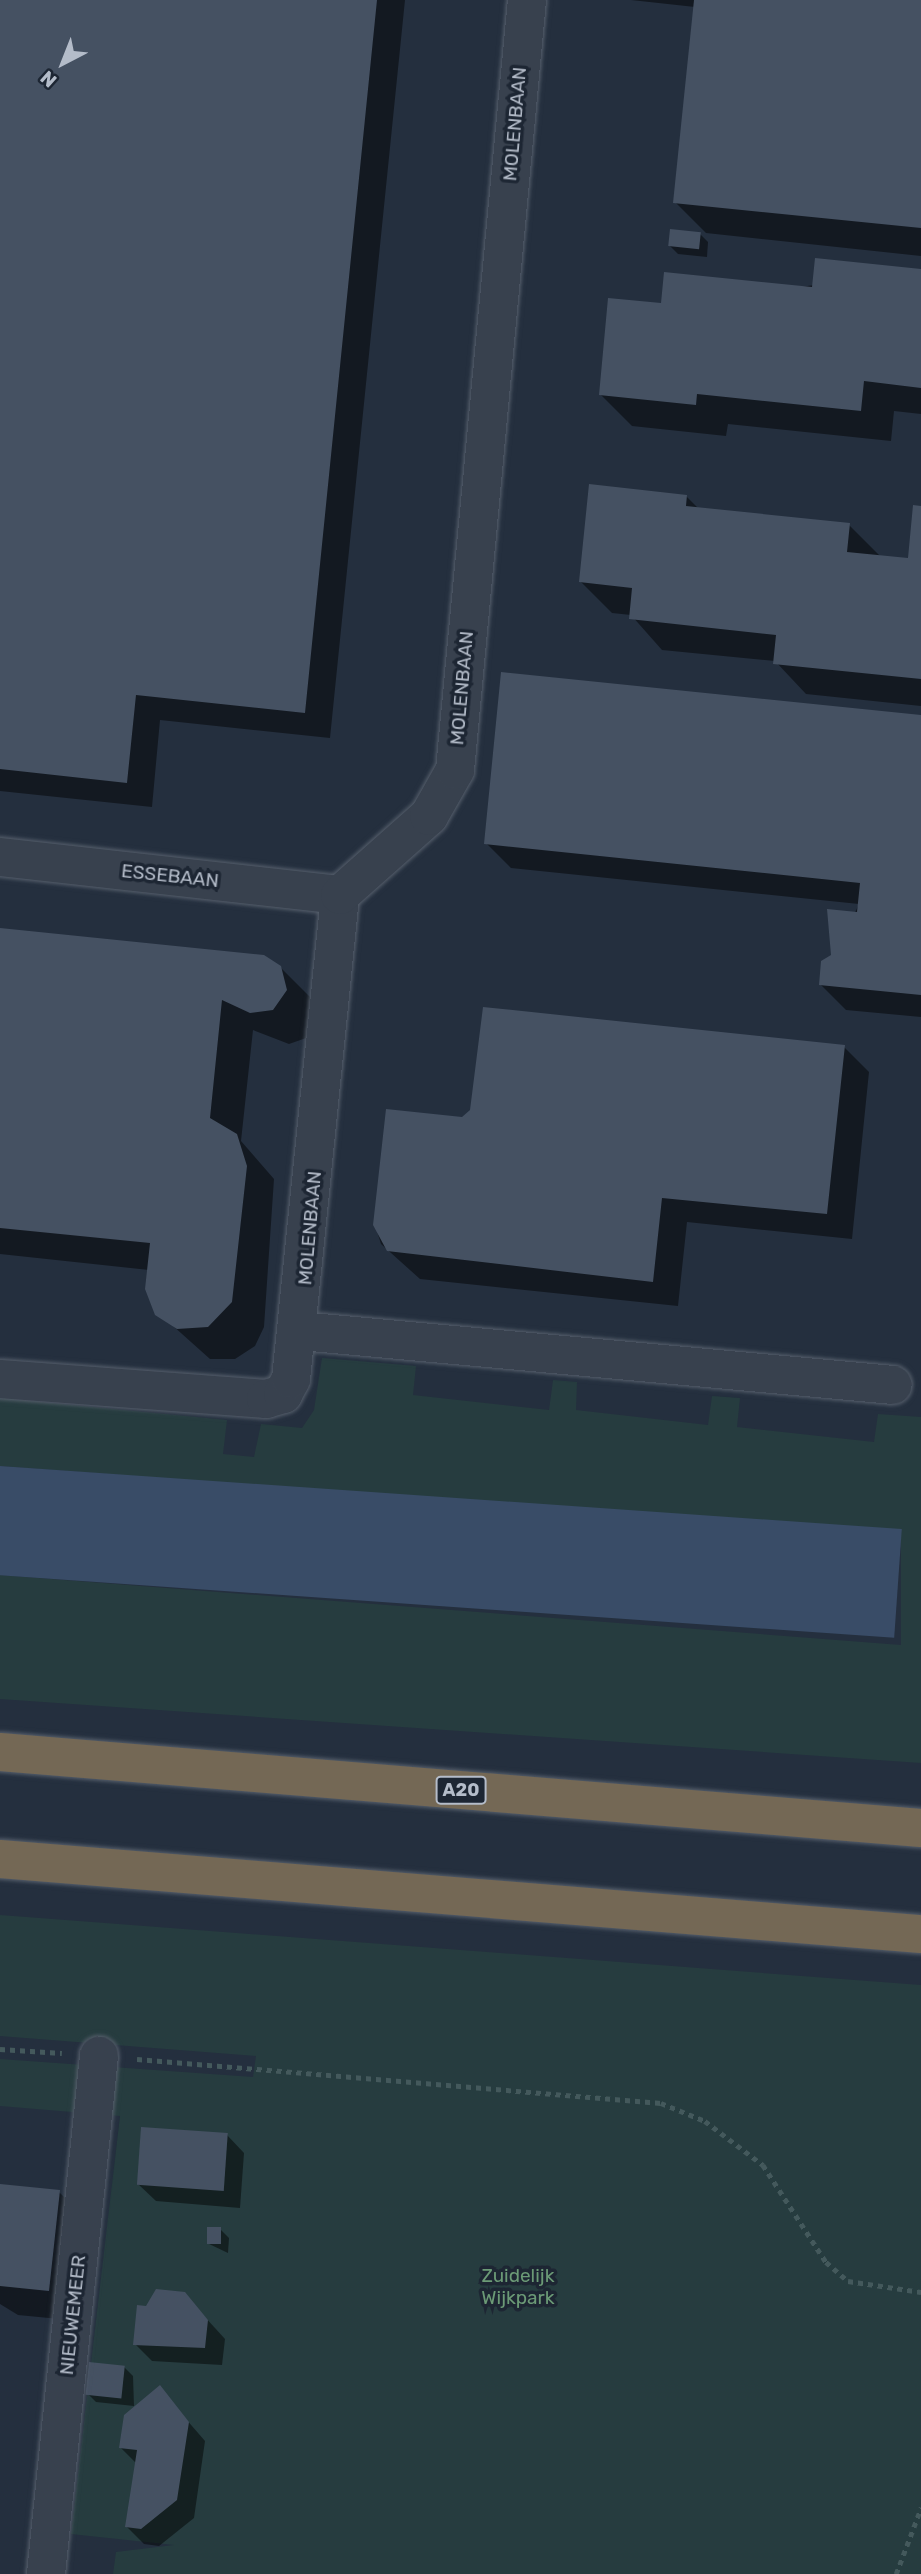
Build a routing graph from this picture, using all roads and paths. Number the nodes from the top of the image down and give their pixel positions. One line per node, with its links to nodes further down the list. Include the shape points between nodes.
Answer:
1 (527, 0): 3 (street, MOLENBAAN, via 455,770 429,816)
2 (0, 857): 3 (street, ESSEBAAN)
3 (341, 895): 4 (street, MOLENBAAN)
4 (300, 1331): 5 (street, MOLENBAAN, via 291,1379 283,1394 266,1399); 6 (street)
5 (0, 1379)
6 (893, 1385)
7 (0, 1752): 8 (highway, A20)
8 (921, 1828)
9 (0, 1860): 10 (highway)
10 (921, 1934)
11 (0, 2049): 12 (path)
12 (99, 2056): 13 (path, via 661,2103 705,2121 763,2165 826,2262 848,2281); 15 (street, NIEUWEMEER)
13 (921, 2292)
14 (921, 2508): 16 (path)
15 (46, 2574)
16 (895, 2574)

